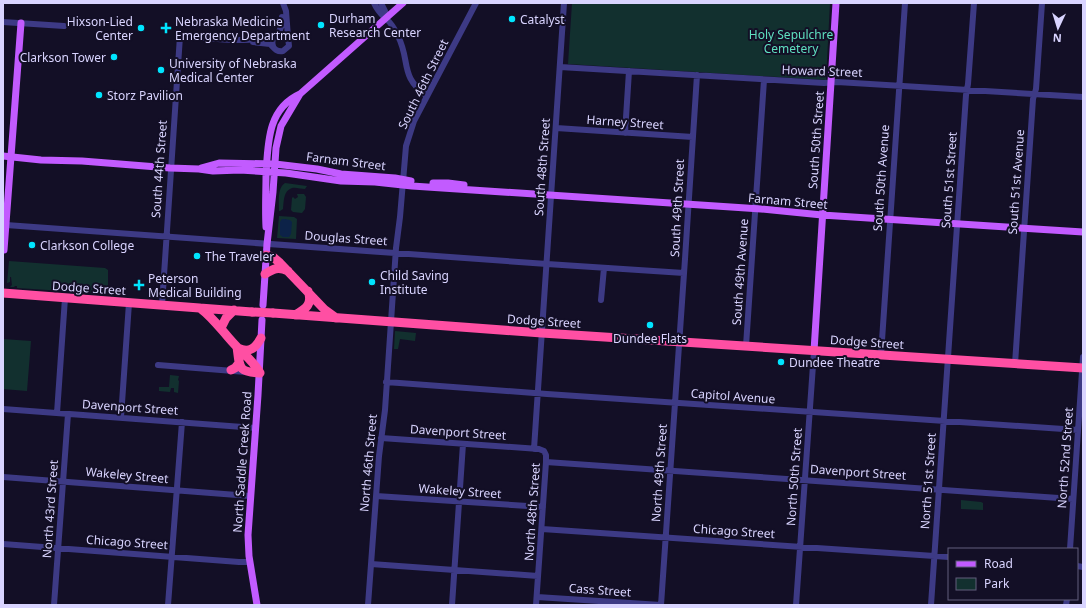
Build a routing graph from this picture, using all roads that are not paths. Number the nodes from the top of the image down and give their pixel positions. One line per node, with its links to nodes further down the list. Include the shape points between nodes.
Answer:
1 (283, 3): 15 (street, via 282,25); 16 (street)
2 (374, 3): 11 (street)
3 (381, 3): 11 (street)
4 (403, 3): 11 (main road)
5 (476, 3): 28 (street, South 46th Street)
6 (564, 3): 19 (street, South 48th Street)
7 (836, 3): 23 (main road, South 50th Street)
8 (905, 3): 24 (street, South 50th Avenue)
9 (974, 3): 25 (street, South 51st Street)
10 (1042, 3): 27 (street, South 51st Avenue)
11 (386, 18): 26 (main road); 28 (street, via 398,36 410,79)
12 (3, 22): 13 (street)
13 (21, 23): 14 (street); 34 (main road)
14 (64, 26)
15 (276, 35): 16 (street, via 284,34); 17 (street); 18 (street, via 272,40)
16 (288, 37): 18 (street, via 290,43 285,50 277,50)
17 (243, 40): 18 (street); 37 (street, South 44th Street, via 180,36)
18 (273, 46)
19 (560, 67): 20 (street, Howard Street); 30 (street, South 48th Street)
20 (629, 71): 21 (street, Howard Street); 31 (street)
21 (697, 75): 22 (street, Howard Street); 32 (street, South 49th Street)
22 (764, 80): 23 (street, Howard Street); 44 (street, South 49th Avenue)
23 (831, 82): 24 (street, Howard Street); 45 (main road, South 50th Street)
24 (899, 86): 25 (street, Howard Street); 46 (street, South 50th Avenue)
25 (967, 90): 27 (street, Howard Street); 48 (street, South 51st Street)
26 (300, 94): 35 (main road, via 283,105 274,120 269,136); 36 (main road, via 278,133)
27 (1034, 94): 29 (street, Howard Street); 49 (street, South 51st Avenue)
28 (427, 96): 41 (street, South 46th Street, via 408,136)
29 (1083, 97)
30 (556, 128): 31 (street, Harney Street); 42 (street, South 48th Street)
31 (626, 133): 32 (street, Harney Street)
32 (693, 137): 43 (street, South 49th Street)
33 (3, 156): 34 (main road, Farnam Street)
34 (11, 157): 37 (main road, Farnam Street); 47 (main road)
35 (267, 164): 36 (main road, Farnam Street); 38 (main road, Farnam Street, via 219,163); 39 (main road)
36 (275, 164): 40 (main road); 41 (main road, Farnam Street)
37 (170, 168): 38 (main road, Farnam Street); 51 (street, South 44th Street)
38 (199, 169): 39 (main road, Farnam Street)
39 (266, 172): 40 (main road, Farnam Street); 52 (main road)
40 (274, 172): 41 (main road, Farnam Street, via 341,181); 52 (main road)
41 (403, 182): 42 (main road, Farnam Street); 54 (street, South 46th Street)
42 (552, 196): 43 (main road, Farnam Street); 57 (street, South 48th Street)
43 (689, 204): 44 (main road, Farnam Street); 60 (street, South 49th Street)
44 (755, 208): 45 (main road, Farnam Street); 79 (street, South 49th Avenue)
45 (822, 215): 46 (main road, Farnam Street); 81 (main road, South 50th Street)
46 (890, 220): 48 (main road, Farnam Street); 82 (street, South 50th Avenue)
47 (6, 224): 51 (street, Douglas Street); 53 (main road)
48 (957, 224): 49 (main road, Farnam Street); 84 (street, South 51st Street)
49 (1024, 228): 50 (main road, Farnam Street); 86 (street, South 51st Avenue)
50 (1083, 232)
51 (165, 236): 52 (street, Douglas Street); 67 (street, South 44th Street)
52 (267, 244): 54 (street, Douglas Street); 55 (main road)
53 (3, 251): 56 (main road)
54 (396, 253): 57 (street, Douglas Street); 74 (street, South 46th Street)
55 (266, 255): 59 (highway); 61 (main road)
56 (3, 257)
57 (547, 264): 58 (street, Douglas Street); 76 (street, South 48th Street)
58 (604, 268): 60 (street, Douglas Street); 65 (street)
59 (289, 271): 61 (highway, via 276,268); 62 (highway)
60 (684, 273): 78 (street, South 49th Street)
61 (265, 274): 68 (main road)
62 (308, 291): 71 (highway, via 309,305); 72 (highway)
63 (3, 293): 64 (highway, Dodge Street)
64 (65, 298): 66 (highway, Dodge Street); 96 (street)
65 (602, 300)
66 (129, 302): 67 (highway, Dodge Street); 99 (street)
67 (162, 305): 69 (highway, Dodge Street)
68 (263, 305)
69 (200, 308): 70 (highway, Dodge Street); 75 (highway)
70 (234, 310): 71 (highway, Dodge Street, bridge); 75 (highway)
71 (295, 315): 72 (highway, Dodge Street)
72 (336, 318): 74 (highway, Dodge Street)
73 (262, 320): 77 (main road, North Saddle Creek Road)
74 (390, 322): 76 (highway, Dodge Street); 92 (street, North 46th Street)
75 (221, 328): 80 (highway)
76 (542, 333): 78 (highway, Dodge Street); 93 (street, North 48th Street)
77 (261, 338): 80 (highway, via 252,349 243,350); 91 (main road, North Saddle Creek Road)
78 (679, 342): 79 (highway, Dodge Street); 94 (street, North 49th Street)
79 (746, 346): 81 (highway, Dodge Street)
80 (237, 347): 85 (highway); 91 (highway)
81 (814, 351): 82 (highway, Dodge Street); 97 (street, North 50th Street)
82 (881, 355): 84 (highway, Dodge Street)
83 (1083, 357): 88 (street, North 52nd Street)
84 (948, 359): 86 (highway, Dodge Street); 101 (street, North 51st Street)
85 (239, 363): 89 (highway); 90 (highway)
86 (1015, 364): 88 (highway, Dodge Street)
87 (158, 365): 89 (street)
88 (1083, 368): 103 (street, North 52nd Street)
89 (232, 370): 90 (street)
90 (246, 372): 91 (highway)
91 (260, 373): 102 (main road, North Saddle Creek Road)
92 (386, 382): 93 (street, Capitol Avenue); 104 (street, North 46th Street)
93 (538, 394): 94 (street, Capitol Avenue); 106 (street, North 48th Street)
94 (675, 403): 97 (street, Capitol Avenue); 108 (street, North 49th Street)
95 (3, 409): 96 (street, Davenport Street)
96 (57, 413): 98 (street, Davenport Street)
97 (809, 413): 101 (street, Capitol Avenue); 110 (street, North 50th Street)
98 (68, 414): 99 (street, Davenport Street); 111 (street, North 43rd Street)
99 (121, 417): 100 (street, Davenport Street)
100 (182, 422): 102 (street, Davenport Street); 113 (street)
101 (944, 422): 103 (street, Capitol Avenue); 112 (street, North 51st Street)
102 (256, 428): 114 (main road, North Saddle Creek Road)
103 (1078, 430): 116 (street, North 52nd Street)
104 (381, 438): 105 (street, Davenport Street); 115 (street, North 46th Street)
105 (463, 444): 106 (street, Davenport Street); 117 (street)
106 (534, 448): 107 (street, North 48th Street, via 544,451)
107 (546, 462): 108 (street, Davenport Street); 118 (street, North 48th Street)
108 (670, 470): 110 (street, Davenport Street); 120 (street, North 49th Street)
109 (3, 476): 111 (street, Wakeley Street)
110 (804, 480): 112 (street, Davenport Street); 122 (street, North 50th Street)
111 (63, 481): 113 (street, Wakeley Street); 123 (street, North 43rd Street)
112 (939, 489): 116 (street, Davenport Street); 125 (street, North 51st Street)
113 (177, 490): 114 (street, Wakeley Street); 126 (street)
114 (250, 496): 128 (main road, North Saddle Creek Road)
115 (376, 496): 117 (street, Wakeley Street); 129 (street, North 46th Street)
116 (1074, 499): 124 (street, North 52nd Street)
117 (459, 502): 118 (street, Wakeley Street); 130 (street)
118 (543, 508): 119 (street, North 48th Street)
119 (542, 529): 120 (street, Chicago Street); 131 (street, North 48th Street)
120 (665, 538): 122 (street, Chicago Street); 139 (street, North 49th Street)
121 (3, 544): 123 (street, Chicago Street)
122 (800, 547): 125 (street, Chicago Street); 140 (street, North 50th Street)
123 (58, 548): 126 (street, Chicago Street); 133 (street, North 43rd Street)
124 (1070, 548)
125 (934, 556): 127 (street, Chicago Street); 141 (street, North 51st Street)
126 (172, 557): 128 (street, Chicago Street); 134 (street)
127 (948, 557)
128 (250, 562): 135 (main road, North Saddle Creek Road)
129 (371, 564): 130 (street); 136 (street, North 46th Street)
130 (454, 570): 131 (street); 137 (street)
131 (538, 576): 132 (street, North 48th Street)
132 (537, 597): 138 (street, North 48th Street); 139 (street, Cass Street)
133 (54, 605)
134 (168, 605)
135 (257, 605)
136 (368, 605)
137 (452, 605)
138 (536, 605)
139 (661, 605)
140 (796, 605)
141 (931, 605)

